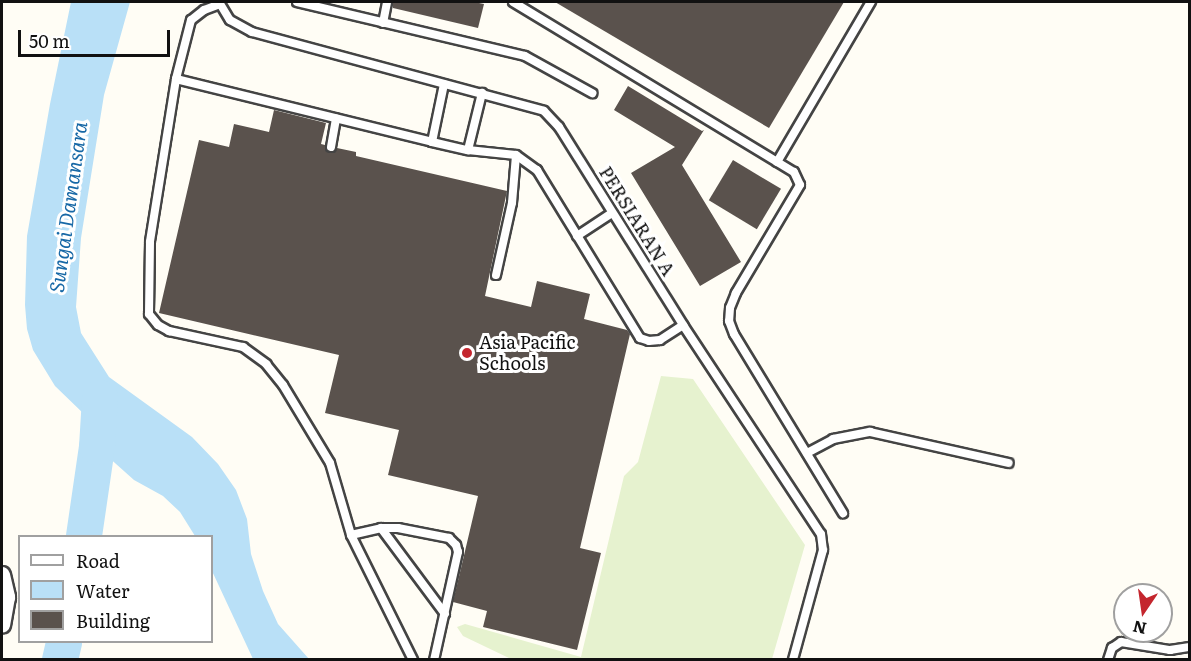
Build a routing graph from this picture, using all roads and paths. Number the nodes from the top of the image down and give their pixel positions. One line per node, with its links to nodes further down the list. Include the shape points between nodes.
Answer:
1 (297, 2): 6 (lane)
2 (387, 2): 6 (lane)
3 (513, 2): 16 (lane)
4 (872, 2): 16 (lane)
5 (219, 3): 7 (lane, via 192,20); 8 (lane, PERSIARAN A, via 230,20 252,32)
6 (383, 23): 10 (lane, via 525,57)
7 (176, 79): 11 (lane); 25 (lane, via 150,242 149,314 169,331 243,347 266,364 330,463)
8 (444, 84): 9 (lane, PERSIARAN A); 12 (lane)
9 (482, 93): 14 (lane); 17 (lane, PERSIARAN A, via 544,111 559,127)
10 (592, 93)
11 (336, 118): 12 (lane); 13 (lane)
12 (432, 142): 14 (lane)
13 (331, 147)
14 (468, 150): 15 (lane)
15 (516, 155): 18 (lane, via 537,170); 19 (lane, via 512,203)
16 (777, 162): 21 (lane, via 794,172 800,185 736,293 729,321)
17 (612, 213): 18 (lane); 20 (lane, PERSIARAN A)
18 (577, 236): 20 (lane, via 640,338 660,340)
19 (496, 275)
20 (683, 326): 33 (lane, PERSIARAN A, via 821,534 823,550)
21 (807, 453): 22 (lane, via 833,439 870,432); 23 (lane)
22 (1009, 463)
23 (843, 513)
24 (381, 528): 25 (lane); 28 (lane); 28 (lane, via 449,538 456,545 458,552)
25 (351, 535): 31 (lane)
26 (2, 574): 27 (street)
27 (4, 596): 29 (street)
28 (445, 614): 32 (lane)
29 (2, 625)
30 (1190, 647): 34 (lane, via 1170,650 1121,642 1112,648)
31 (413, 660)
32 (434, 660)
33 (794, 660)
34 (1108, 660)

